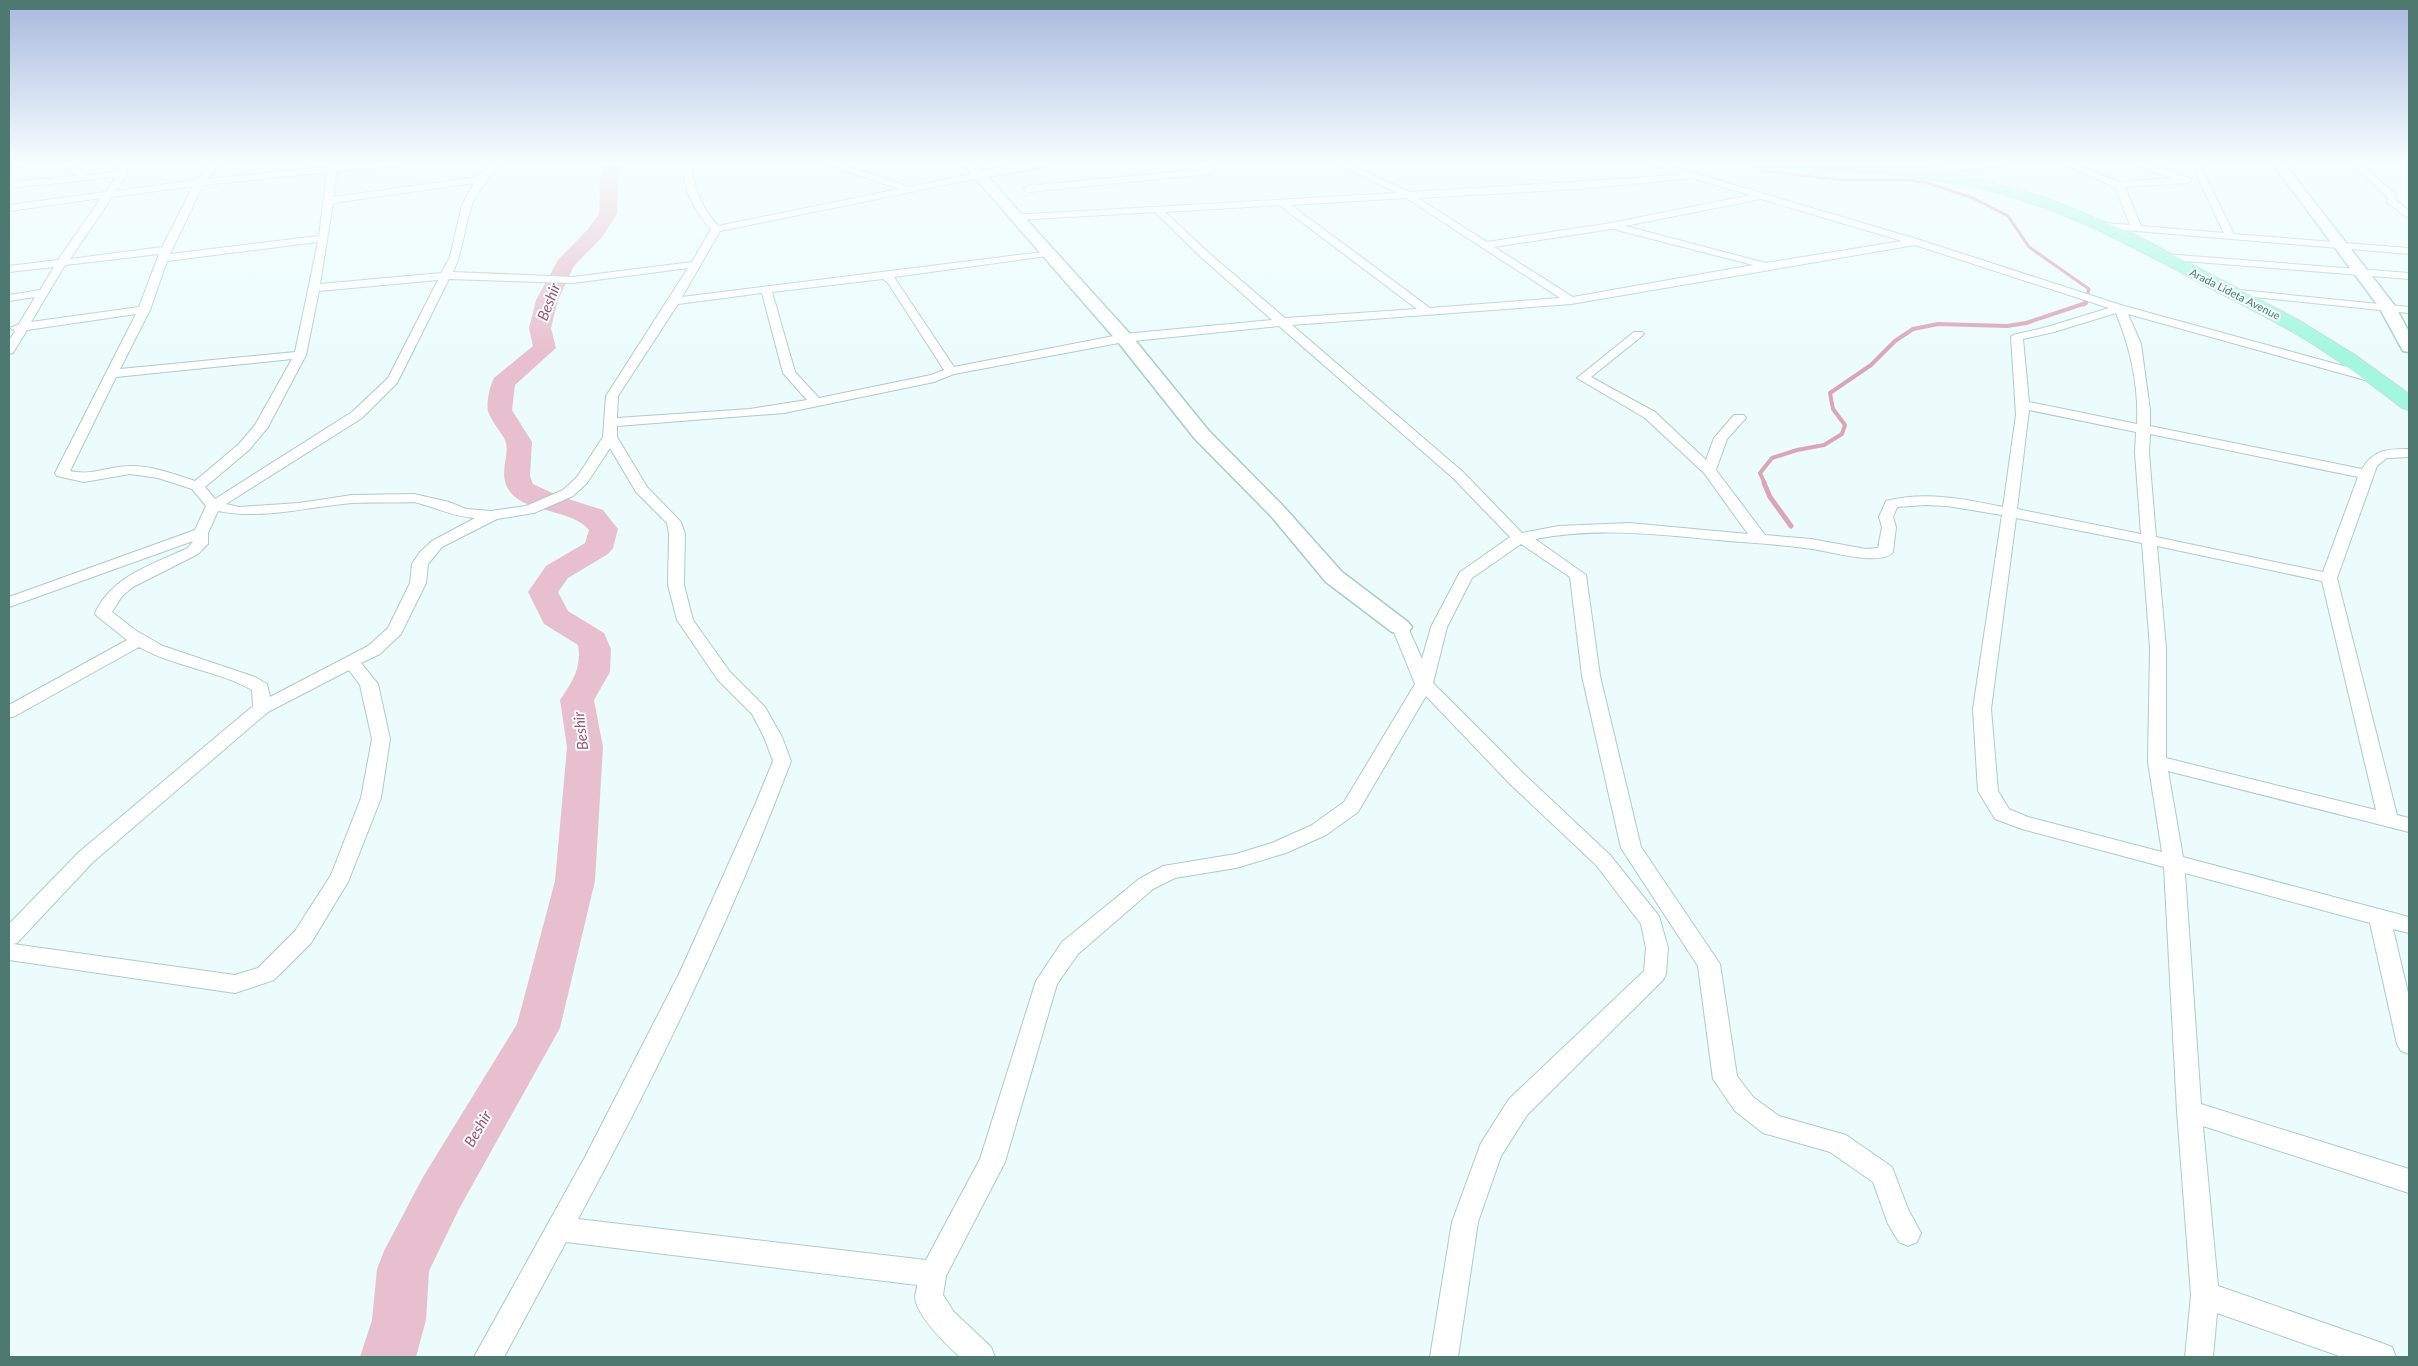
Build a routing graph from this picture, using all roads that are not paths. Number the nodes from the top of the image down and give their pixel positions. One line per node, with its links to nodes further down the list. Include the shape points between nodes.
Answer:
1 (86, 227): 29 (street)
2 (178, 227): 27 (street)
3 (325, 227): 21 (street)
4 (463, 227): 36 (street)
5 (714, 227): 19 (street)
6 (727, 227): 19 (street)
7 (1024, 227): 26 (main road)
8 (1175, 227): 49 (street)
9 (1314, 227): 48 (street)
10 (1457, 227): 23 (street)
11 (1606, 227): 23 (street)
12 (1614, 227): 31 (street)
13 (1865, 227): 22 (street)
14 (2105, 227): 28 (highway, Arada Lideta Avenue)
15 (2128, 227): 16 (street)
16 (2136, 227): 20 (street)
17 (2225, 227): 20 (street)
18 (2327, 227): 24 (main road)
19 (716, 229): 30 (street)
20 (2231, 236): 24 (street)
21 (324, 238): 27 (street); 37 (street)
22 (1916, 242): 31 (street); 45 (street)
23 (1485, 245): 43 (street)
24 (2342, 246): 25 (street); 33 (main road)
25 (2409, 251)
26 (1047, 252): 34 (street); 53 (main road)
27 (165, 254): 29 (street); 46 (street)
28 (2164, 257): 33 (street); 39 (highway, Arada Lideta Avenue)
29 (62, 262): 32 (street); 40 (street)
30 (697, 264): 36 (street, via 573,280 459,275); 42 (street)
31 (1766, 266): 43 (street)
32 (9, 269)
33 (2363, 273): 35 (street); 44 (main road)
34 (885, 275): 38 (street); 57 (street)
35 (2409, 276)
36 (446, 278): 37 (street); 70 (street, via 393,380 372,402 321,439)
37 (315, 288): 56 (street)
38 (766, 289): 42 (street); 60 (street, via 789,373)
39 (2230, 292): 44 (street); 59 (highway, Arada Lideta Avenue, via 2294,325)
40 (42, 293): 41 (street); 50 (street)
41 (9, 298)
42 (674, 301): 65 (street, via 612,396)
43 (1571, 301): 48 (street)
44 (2387, 306): 47 (street); 54 (main road)
45 (2120, 308): 59 (street); 62 (street, via 2059,328 2017,337); 64 (street, via 2135,344 2144,410)
46 (144, 310): 50 (street); 58 (street)
47 (2409, 310)
48 (1427, 311): 49 (street)
49 (1282, 322): 53 (street); 74 (street, via 1458,475)
50 (23, 327): 51 (street); 55 (street)
51 (9, 329)
52 (1638, 334): 67 (street, via 1583,378 1650,415)
53 (1124, 338): 57 (street); 79 (main road, via 1202,435 1278,512 1334,577)
54 (2409, 347)
55 (9, 350)
56 (300, 355): 58 (street); 69 (street, via 262,427)
57 (951, 371): 60 (street, via 934,378)
58 (111, 374): 69 (street, via 62,473 84,478 130,470 160,474)
59 (2376, 379): 61 (highway, Arada Lideta Avenue)
60 (816, 402): 65 (street)
61 (2409, 404)
62 (2024, 405): 64 (street); 71 (street)
63 (1739, 418): 67 (street, via 1721,438)
64 (2143, 428): 68 (street); 76 (street)
65 (610, 430): 72 (street, via 582,480 568,492 529,510); 96 (street, via 640,490 674,522 677,534 676,586 685,620 724,676 759,711 782,761 691,972 594,1165)
66 (2409, 453): 68 (street, via 2382,454 2374,459)
67 (1710, 470): 75 (street)
68 (2366, 474): 77 (street)
69 (197, 486): 70 (street)
70 (213, 506): 72 (street, via 239,510 299,508 352,500 414,498 444,504 464,513); 73 (street)
71 (2011, 513): 75 (street, via 1938,501 1903,500 1891,504 1886,517 1889,527 1885,552 1866,554); 76 (street); 88 (street, via 1982,709 1988,791 2002,814 2022,822)
72 (491, 516): 81 (street, via 437,544 425,555 420,564 418,583 395,630 374,650)
73 (201, 533): 78 (street); 80 (street, via 200,544 193,551 127,584 106,603 103,613 124,632)
74 (1520, 537): 75 (street, via 1559,530 1630,527); 82 (street, via 1466,575 1439,627); 97 (street, via 1578,575 1592,676 1631,848 1709,964 1725,1079 1744,1104 1772,1125 1838,1142 1883,1175 1897,1215)
75 (1759, 538)
76 (2148, 539): 77 (street); 85 (street, via 2158,648)
77 (2329, 578): 86 (street)
78 (9, 602)
79 (1400, 627): 82 (street)
80 (139, 640): 83 (street, via 158,650 246,678 261,688); 84 (street)
81 (352, 663): 83 (street); 92 (street, via 370,684 381,739 371,798 341,877 303,938 266,974 235,984)
82 (1424, 684): 98 (street, via 1351,807 1319,830 1279,848 1236,861 1170,871 1146,884 1070,948 1047,981 992,1162); 102 (street, via 1602,860 1651,922 1657,948 1655,974 1518,1107 1490,1151 1465,1222)
83 (262, 708): 91 (street, via 86,857)
84 (9, 712)
85 (2157, 762): 86 (street); 88 (street)
86 (2388, 819): 87 (street)
87 (2409, 825)
88 (2174, 863): 89 (street); 94 (street)
89 (2380, 916): 90 (street); 93 (street)
90 (2409, 925)
91 (9, 937)
92 (9, 952)
93 (2409, 1044)
94 (2189, 1111): 95 (street); 99 (street)
95 (2409, 1181)
96 (558, 1229): 98 (street); 100 (street)
97 (1908, 1233)
98 (933, 1274): 101 (street, via 929,1298 944,1322)
99 (2205, 1296): 103 (street); 104 (street)
100 (488, 1357)
101 (981, 1357)
102 (1444, 1357)
103 (2200, 1357)
104 (2382, 1357)

